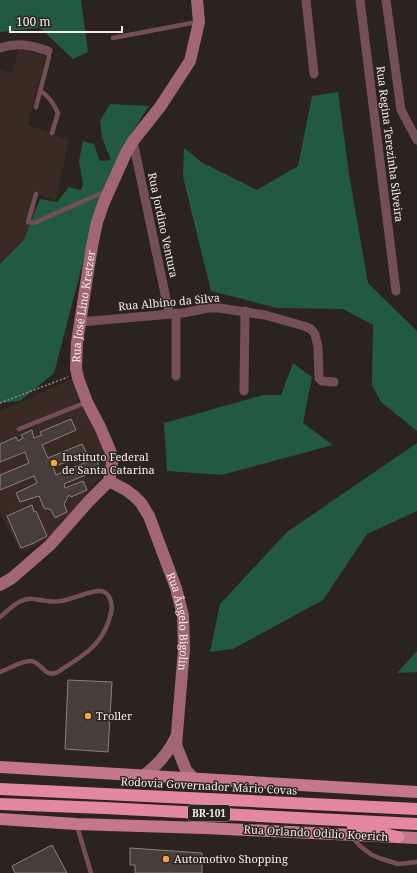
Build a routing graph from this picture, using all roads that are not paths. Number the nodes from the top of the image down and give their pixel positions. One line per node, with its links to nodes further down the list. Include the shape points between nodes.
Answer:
1 (197, 0): 5 (street, Rua José Lino Kretzer)
2 (306, 0): 9 (street)
3 (360, 0): 17 (street, Rua Regina Terezinha Silveira)
4 (386, 0): 13 (street, via 401,110)
5 (199, 22): 6 (lane); 14 (street, Rua José Lino Kretzer, via 190,61)
6 (113, 38)
7 (0, 48): 8 (street, via 17,44)
8 (48, 51): 10 (lane, via 49,57)
9 (314, 74)
10 (41, 91): 11 (lane); 12 (lane, via 47,95 58,113)
11 (36, 107)
12 (52, 133)
13 (417, 140)
14 (133, 141): 15 (street, Rua José Lino Kretzer); 19 (street, Rua Jordino Ventura)
15 (109, 190): 16 (lane, via 31,223 28,222); 20 (street, Rua José Lino Kretzer, via 97,222)
16 (36, 194)
17 (396, 291)
18 (245, 311): 19 (street, Rua Albino da Silva, via 219,308); 22 (street, Rua Albino da Silva, via 311,329 318,347 319,378 322,381); 23 (street)
19 (173, 313): 20 (street, Rua Albino da Silva); 21 (street, Rua Jordino Ventura)
20 (80, 322): 24 (street, Rua José Lino Kretzer, via 77,374)
21 (176, 376)
22 (334, 382)
23 (244, 391)
24 (87, 402): 25 (lane); 26 (street, Rua José Lino Kretzer, via 111,453)
25 (18, 429)
26 (109, 481): 27 (street, via 50,545 12,578); 30 (street, Rua Ângelo Bigolin, via 134,496 149,516 176,588 184,642)
27 (0, 585)
28 (0, 616): 29 (lane, via 24,600 58,602 99,591 107,593 113,608 100,640 92,649 58,672 49,674 31,661)
29 (0, 672)
30 (177, 736): 32 (street, via 160,762); 33 (street, Rua Ângelo Bigolin, via 176,745 181,760)
31 (0, 767): 32 (main road)
32 (143, 776): 33 (main road)
33 (194, 779): 35 (main road)
34 (0, 788): 37 (highway, Rodovia Governador Mário Covas / BR-101)
35 (417, 792)
36 (0, 804): 39 (highway, BR-101)
37 (417, 809)
38 (0, 820): 40 (main road, Rua Orlando Odílio Koerich)
39 (322, 820): 41 (highway, BR-101); 43 (highway)
40 (76, 824): 42 (main road, Rua Orlando Odílio Koerich); 46 (lane)
41 (417, 824)
42 (351, 835): 43 (main road, Rua Orlando Odílio Koerich); 45 (lane, via 372,855 398,864)
43 (398, 837): 44 (main road, Rua Orlando Odílio Koerich)
44 (417, 838)
45 (417, 862)
46 (91, 873)

